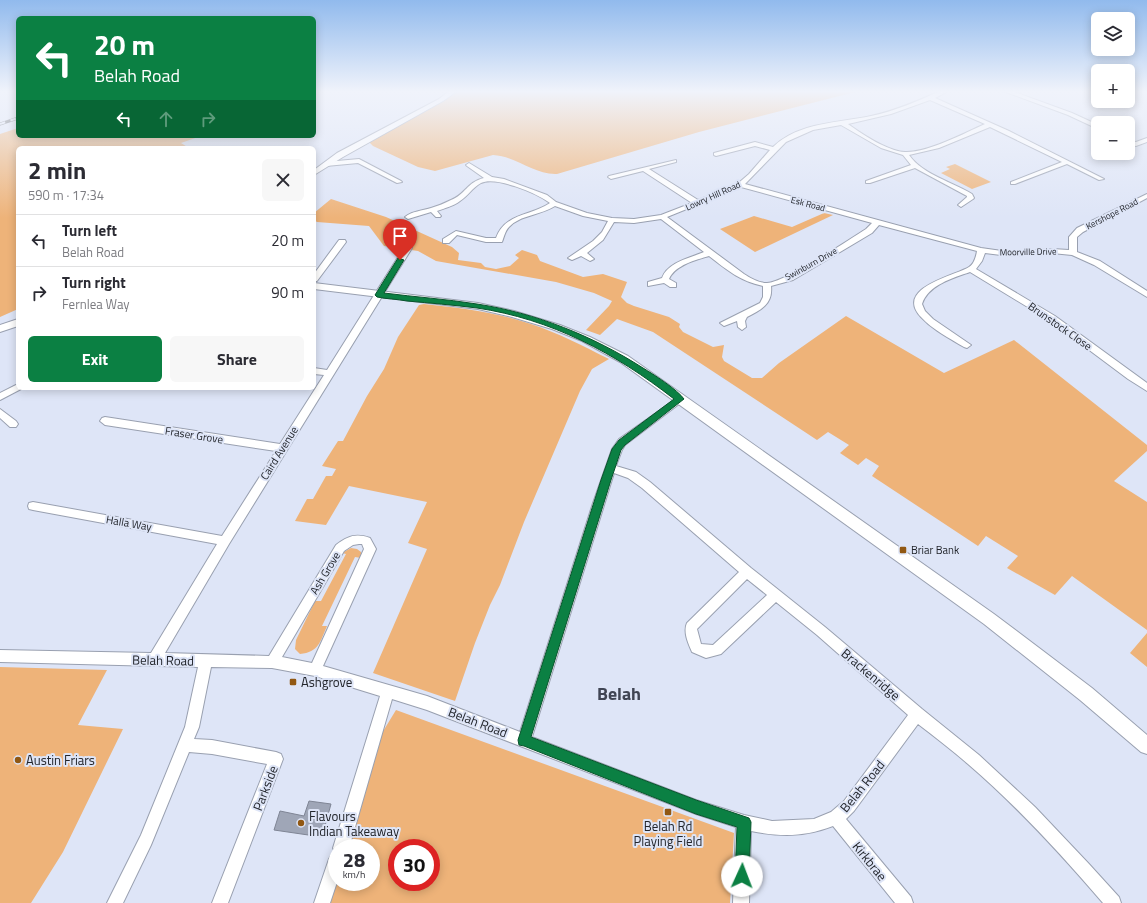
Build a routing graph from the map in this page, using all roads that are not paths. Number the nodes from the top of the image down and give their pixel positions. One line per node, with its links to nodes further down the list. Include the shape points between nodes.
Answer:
1 (379, 133): 14 (street)
2 (801, 133): 8 (street, Lowry Hill Road, via 792,136)
3 (859, 133): 11 (street)
4 (970, 133): 11 (street)
5 (1007, 133): 13 (street)
6 (1147, 140): 7 (street)
7 (1136, 144): 9 (street)
8 (774, 149): 10 (street, via 755,144); 25 (street, Lowry Hill Road)
9 (1147, 149)
10 (716, 154)
11 (905, 154): 16 (street)
12 (674, 161): 17 (street)
13 (1068, 162): 21 (street); 24 (street)
14 (326, 164): 18 (street); 22 (street, via 358,161)
15 (469, 165): 20 (street, Lowry Hill Road)
16 (915, 166): 23 (street); 29 (street, via 970,195 971,198)
17 (644, 169): 19 (street); 28 (street)
18 (316, 172)
19 (612, 178)
20 (490, 179): 27 (street, Lowry Hill Road, via 502,180 545,196); 30 (street, via 480,181 456,201 435,213)
21 (1100, 179)
22 (399, 182)
23 (868, 182)
24 (1013, 183)
25 (740, 185): 28 (street, Lowry Hill Road); 33 (street, Esk Road)
26 (1146, 196): 41 (street, Kershope Road, via 1080,230 1073,237)
27 (554, 203): 32 (street, Lowry Hill Road, via 585,215); 34 (street, via 537,213 507,223 500,231)
28 (697, 203): 31 (street, Lowry Hill Road)
29 (961, 205)
30 (408, 217)
31 (662, 217): 32 (street, Lowry Hill Road, via 634,221); 40 (street)
32 (612, 220): 42 (street, via 606,234)
33 (877, 222): 39 (street, Moorville Drive); 50 (street, Swinburn Drive, via 870,231 790,278)
34 (498, 240): 35 (street, via 456,233); 37 (street)
35 (446, 241)
36 (342, 242): 46 (street)
37 (507, 245)
38 (408, 248): 52 (street, Caird Avenue)
39 (981, 250): 41 (street, Moorville Drive, via 1009,254 1052,251); 45 (street, via 979,260)
40 (709, 253): 47 (street, via 677,267 669,272); 50 (street, via 741,276)
41 (1073, 253): 53 (street, Moorville Drive, via 1097,263)
42 (582, 254): 43 (street); 44 (street)
43 (572, 258)
44 (590, 259)
45 (971, 269): 59 (street, via 930,287 918,302 926,317); 63 (street, Brunstock Close, via 1052,318)
46 (316, 276)
47 (665, 280): 48 (street); 49 (street)
48 (651, 284)
49 (673, 285)
50 (767, 285): 54 (street, via 766,302)
51 (316, 286): 52 (street)
52 (379, 295): 61 (street, Caird Avenue); 65 (street, via 478,306 556,327 619,356)
53 (1147, 296)
54 (743, 315): 56 (street); 57 (street)
55 (16, 323): 58 (street)
56 (724, 323)
57 (742, 328)
58 (0, 329)
59 (966, 345)
60 (316, 371): 61 (street)
61 (330, 373): 69 (street, Caird Avenue)
62 (16, 388): 64 (street)
63 (1147, 388)
64 (0, 397)
65 (680, 399): 70 (street, via 622,442); 84 (street, via 989,619 1086,694)
66 (0, 414): 68 (street)
67 (105, 421): 69 (street, Fraser Grove)
68 (13, 424)
69 (283, 448): 72 (street, Caird Avenue)
70 (610, 468): 73 (street, Brackenridge, via 632,475 646,485); 82 (street)
71 (33, 506): 72 (street, Halla Way)
72 (225, 540): 76 (street, Caird Avenue)
73 (747, 572): 74 (street, Brackenridge); 74 (street, via 691,627 696,648 703,652 717,650)
74 (775, 595): 81 (street, Brackenridge)
75 (0, 656): 76 (street, Belah Road)
76 (154, 660): 77 (street, Belah Road)
77 (206, 661): 78 (street, Belah Road); 83 (street, via 192,727)
78 (272, 662): 79 (street, Belah Road); 79 (street, Ash Grove, via 340,548 354,539 366,541 370,549)
79 (315, 670): 80 (street, Belah Road)
80 (388, 691): 82 (street, Belah Road); 87 (street)
81 (917, 714): 85 (street, Belah Road, via 854,800); 94 (street, Brackenridge, via 974,760 1030,812)
82 (524, 740): 86 (street, Belah Road, via 696,807)
83 (184, 745): 89 (street, via 146,840); 90 (street, Parkside, via 212,747 276,759)
84 (1147, 746)
85 (836, 818): 86 (street, Belah Road, via 814,826 794,828 772,828); 93 (street, Kirkbrae)
86 (744, 822): 92 (street)
87 (344, 839)
88 (328, 886): 91 (street)
89 (115, 903)
90 (220, 903)
91 (322, 903)
92 (741, 903)
93 (905, 903)
94 (1114, 903)

